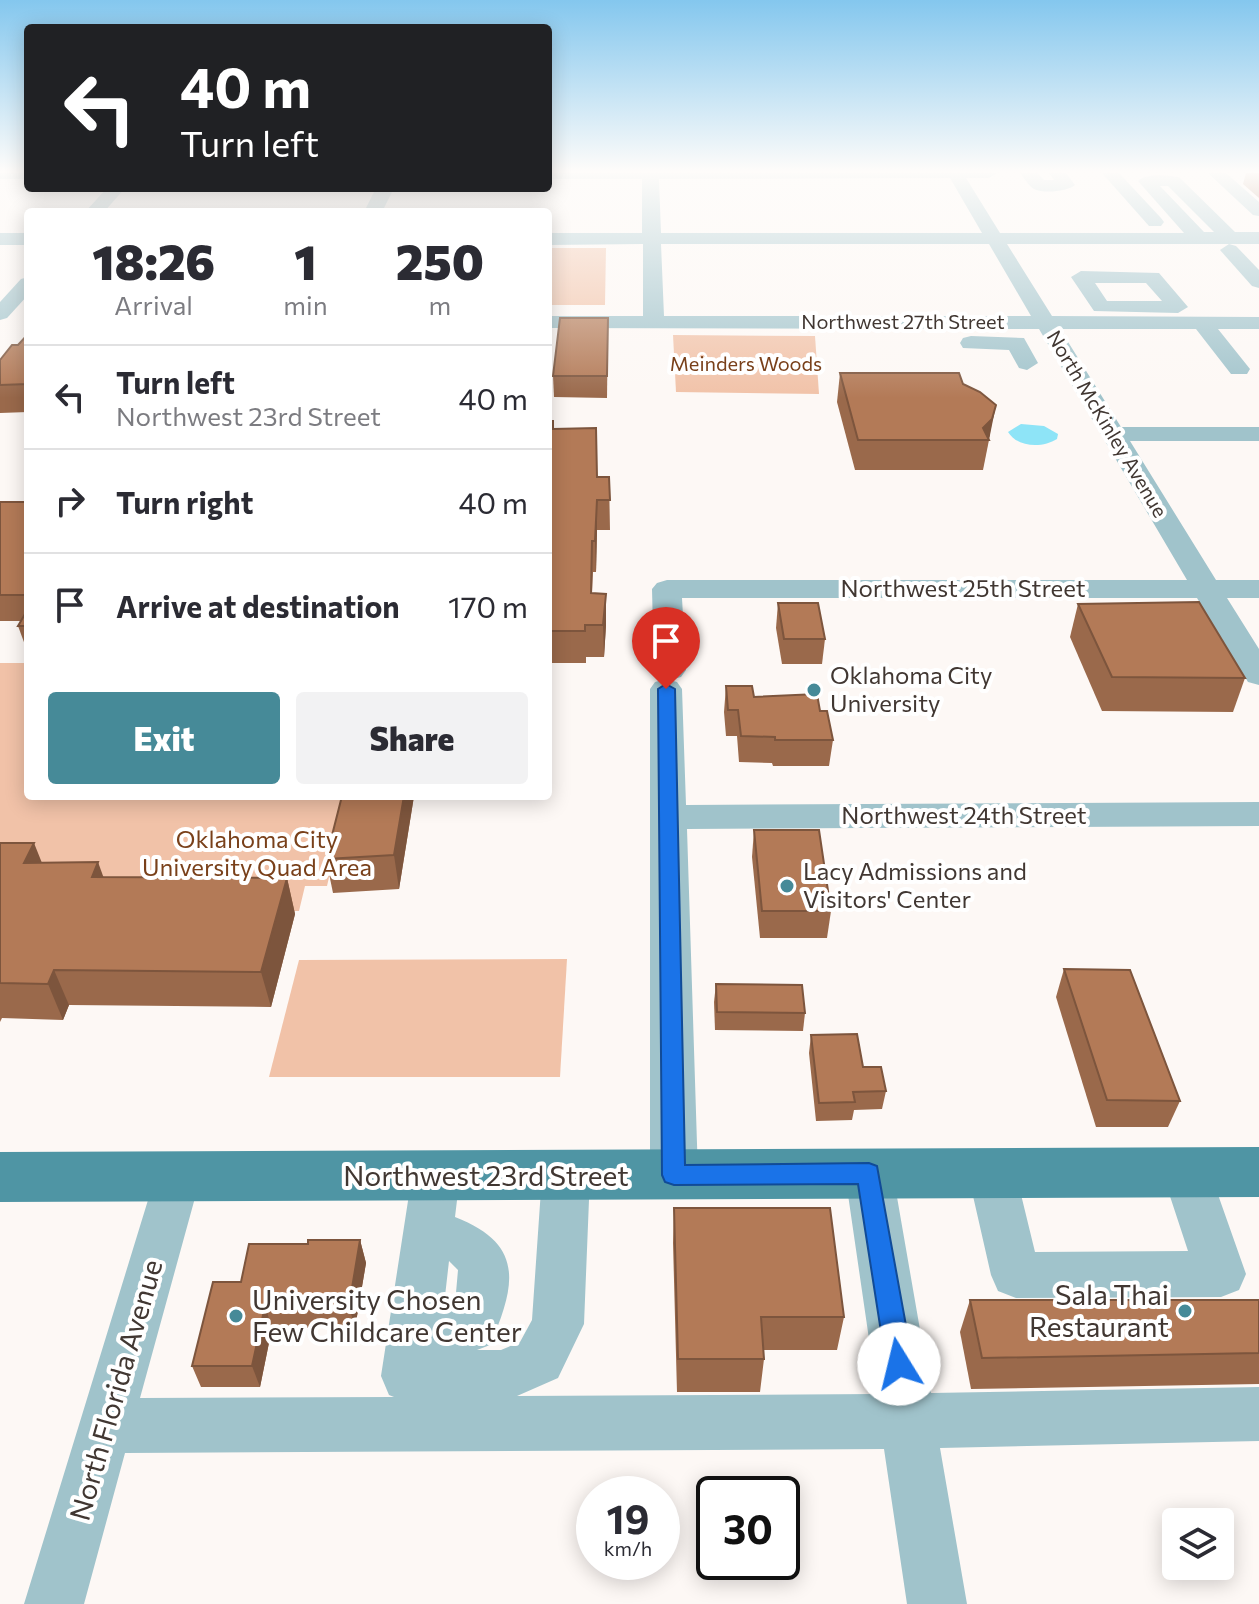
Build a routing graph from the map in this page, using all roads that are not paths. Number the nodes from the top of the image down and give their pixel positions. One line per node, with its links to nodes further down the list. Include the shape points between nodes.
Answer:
1 (652, 248): 8 (street)
2 (1000, 248): 9 (street, North McKinley Avenue)
3 (1226, 248): 4 (street)
4 (1259, 282)
5 (24, 290): 6 (street)
6 (6, 320)
7 (552, 322): 8 (street, Northwest 27th Street)
8 (654, 322): 9 (street, Northwest 27th Street)
9 (1045, 322): 10 (street, Northwest 27th Street, via 1146,315); 15 (street, North McKinley Avenue)
10 (1201, 322): 11 (street, Northwest 27th Street); 14 (street)
11 (1259, 323)
12 (830, 342): 13 (street, via 1016,343)
13 (1027, 363)
14 (1239, 369)
15 (1113, 434): 16 (street); 17 (street, North McKinley Avenue)
16 (1259, 434)
17 (1207, 589): 18 (street, Northwest 25th Street); 19 (street, North McKinley Avenue); 21 (street, Northwest 25th Street, via 667,589)
18 (1259, 589)
19 (1259, 675)
20 (1259, 814): 21 (street, Northwest 24th Street)
21 (669, 817): 28 (street)
22 (1186, 1172): 23 (main road, Northwest 23rd Street); 25 (main road, Northwest 23rd Street); 25 (street, via 1221,1274 1016,1275)
23 (1259, 1172)
24 (869, 1174): 25 (main road, Northwest 23rd Street); 28 (main road, Northwest 23rd Street); 34 (street)
25 (992, 1174)
26 (436, 1175): 27 (main road, Northwest 23rd Street); 29 (main road, Northwest 23rd Street); 31 (street)
27 (566, 1175): 28 (main road, Northwest 23rd Street); 32 (street, via 558,1324 539,1360 501,1376)
28 (674, 1175)
29 (177, 1176): 30 (main road, Northwest 23rd Street); 35 (street, North Florida Avenue)
30 (0, 1177)
31 (427, 1231): 32 (street); 32 (street, via 469,1247 484,1265 484,1302 472,1327)
32 (410, 1355)
33 (1259, 1414): 34 (street)
34 (908, 1421): 35 (street); 37 (street)
35 (106, 1426): 36 (street, North Florida Avenue)
36 (54, 1604)
37 (937, 1604)

